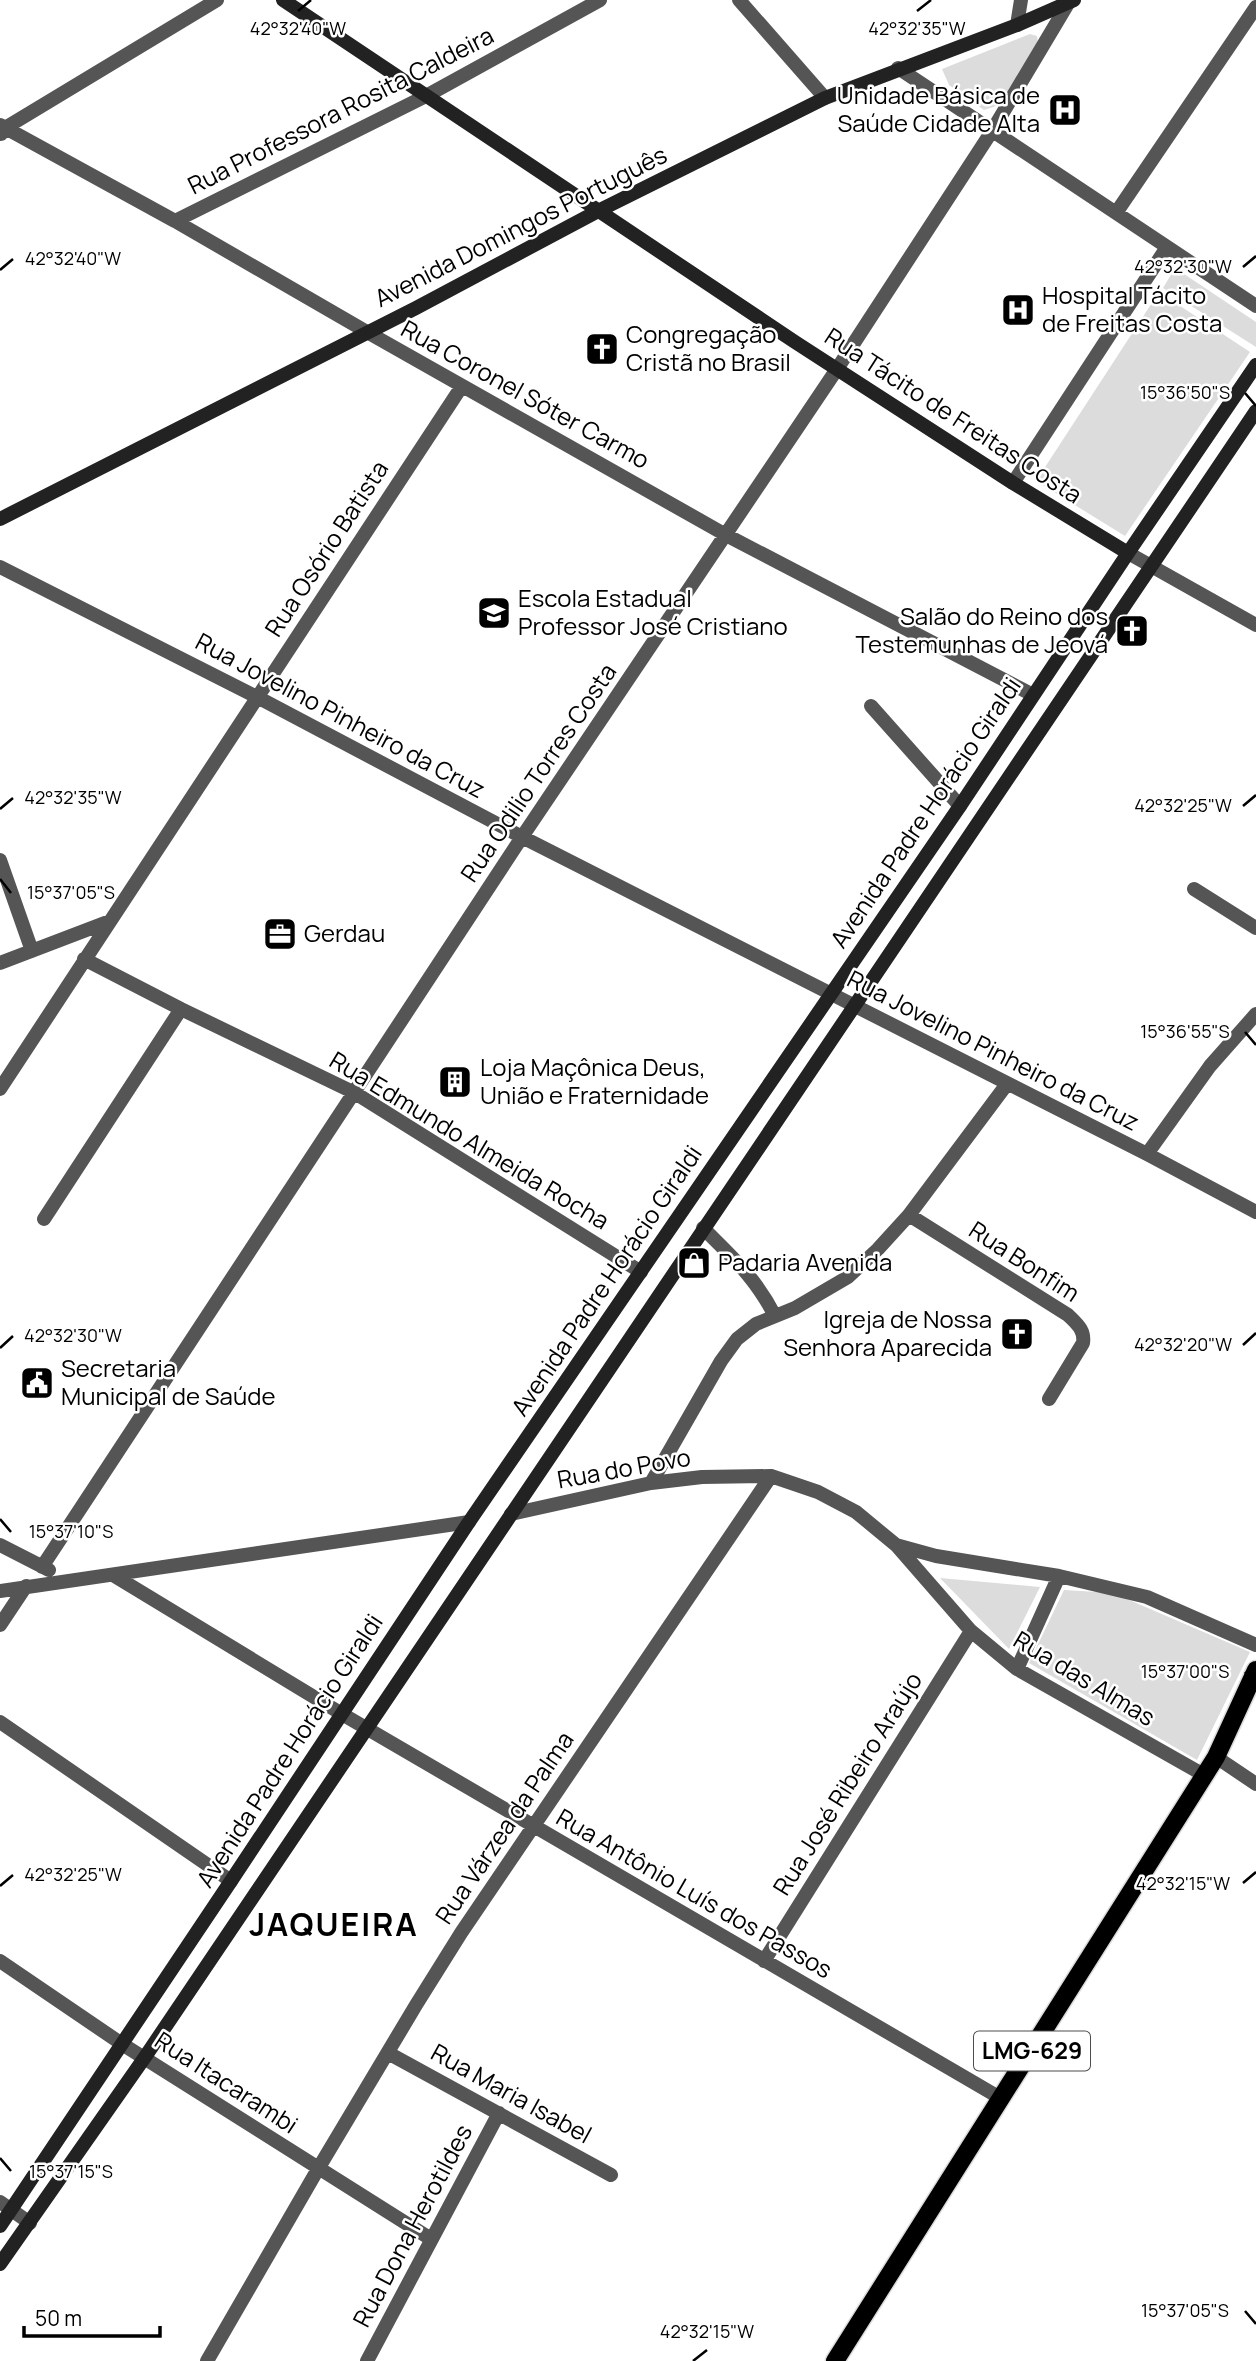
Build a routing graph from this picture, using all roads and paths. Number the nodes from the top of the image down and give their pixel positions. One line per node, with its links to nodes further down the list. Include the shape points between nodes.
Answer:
1 (217, 0): 12 (street)
2 (283, 0): 10 (street, Rua Tácito de Freitas Costa)
3 (600, 0): 10 (street, Rua Professora Rosita Caldeira)
4 (739, 0): 11 (street)
5 (1021, 0): 8 (street)
6 (1072, 1): 8 (street, Avenida Domingos Português); 13 (street, Rua Odilio Torres Costa)
7 (1256, 7): 15 (street)
8 (1017, 24): 9 (street, Avenida Domingos Português)
9 (898, 68): 11 (street, Avenida Domingos Português); 13 (street)
10 (426, 96): 14 (street, Rua Tácito de Freitas Costa); 16 (street, Rua Professora Rosita Caldeira)
11 (825, 98): 14 (street, Avenida Domingos Português)
12 (2, 129): 16 (street, Rua Coronel Sóter Carmo)
13 (992, 131): 15 (street); 21 (street, Rua Odilio Torres Costa)
14 (600, 210): 19 (street, Avenida Domingos Português); 21 (street, Rua Tácito de Freitas Costa)
15 (1116, 213): 17 (street)
16 (175, 221): 19 (street, Rua Coronel Sóter Carmo)
17 (1167, 247): 18 (street); 24 (street)
18 (1256, 306)
19 (366, 332): 22 (street, Rua Coronel Sóter Carmo); 25 (street, Avenida Domingos Português)
20 (1256, 365): 27 (street, Avenida Padre Horácio Giraldi)
21 (837, 369): 24 (street, Rua Tácito de Freitas Costa); 26 (street, Rua Odilio Torres Costa)
22 (462, 386): 26 (street, Rua Coronel Sóter Carmo); 32 (street, Rua Osório Batista)
23 (1256, 411): 29 (street, Avenida Padre Horácio Giraldi)
24 (1013, 483): 27 (street, Rua Tácito de Freitas Costa)
25 (0, 519)
26 (726, 535): 31 (street, Rua Coronel Sóter Carmo); 35 (street, Rua Odilio Torres Costa)
27 (1128, 553): 29 (street, Rua Tácito de Freitas Costa); 31 (street, Avenida Padre Horácio Giraldi)
28 (0, 567): 32 (street, Rua Jovelino Pinheiro da Cruz)
29 (1150, 567): 30 (street, Rua Tácito de Freitas Costa); 44 (street, Avenida Padre Horácio Giraldi)
30 (1256, 625)
31 (1033, 695): 34 (street, Avenida Padre Horácio Giraldi)
32 (257, 697): 35 (street, Rua Jovelino Pinheiro da Cruz); 38 (street, Rua Osório Batista)
33 (871, 706): 34 (street)
34 (960, 806): 43 (street, Avenida Padre Horácio Giraldi)
35 (522, 837): 43 (street, Rua Jovelino Pinheiro da Cruz); 49 (street, Rua Odilio Torres Costa)
36 (0, 860): 40 (street)
37 (1194, 889): 39 (street)
38 (111, 921): 40 (street); 41 (street, Rua Osório Batista)
39 (1256, 928)
40 (32, 951): 42 (street)
41 (84, 959): 45 (street, Rua Edmundo Almeida Rocha); 48 (street, Rua Osório Batista)
42 (0, 962)
43 (830, 995): 44 (street, Rua Jovelino Pinheiro da Cruz); 55 (street, Avenida Padre Horácio Giraldi)
44 (855, 1007): 47 (street, Rua Jovelino Pinheiro da Cruz); 54 (street, Avenida Padre Horácio Giraldi)
45 (181, 1009): 49 (street, Rua Edmundo Almeida Rocha); 53 (street)
46 (1256, 1014): 50 (street, via 1210,1066)
47 (1007, 1084): 50 (street, Rua Jovelino Pinheiro da Cruz); 52 (street)
48 (0, 1089)
49 (355, 1093): 55 (street, Rua Edmundo Almeida Rocha); 64 (street, Rua Odilio Torres Costa)
50 (1147, 1154): 51 (street, Rua Jovelino Pinheiro da Cruz)
51 (1256, 1212)
52 (909, 1215): 56 (street, via 848,1277); 57 (street, Rua Bonfim, via 1079,1325 1083,1343)
53 (44, 1219)
54 (703, 1228): 56 (street, via 748,1272); 60 (street, Avenida Padre Horácio Giraldi)
55 (641, 1272): 61 (street, Avenida Padre Horácio Giraldi)
56 (775, 1316): 59 (street, via 755,1324 737,1339)
57 (1049, 1399)
58 (771, 1476): 59 (street, Rua do Povo); 63 (street, Rua do Povo, via 856,1511); 83 (street, Rua Várzea da Palma)
59 (651, 1483): 60 (street, Rua do Povo)
60 (511, 1514): 78 (street, Avenida Padre Horácio Giraldi)
61 (469, 1522): 65 (street); 76 (street, Avenida Padre Horácio Giraldi)
62 (0, 1545): 64 (street)
63 (896, 1545): 66 (street, Rua do Povo); 71 (street, Rua das Almas)
64 (42, 1567): 67 (street)
65 (113, 1575): 67 (street); 76 (street, Rua Antônio Luís dos Passos)
66 (1059, 1576): 72 (street, Rua do Povo, via 1147,1597); 73 (street)
67 (68, 1580): 68 (street)
68 (26, 1586): 69 (street); 70 (street)
69 (0, 1591)
70 (0, 1625)
71 (971, 1631): 73 (street, Rua das Almas); 86 (street, Rua José Ribeiro Araújo)
72 (1256, 1645)
73 (1017, 1669): 81 (street, Rua das Almas)
74 (1256, 1670): 79 (main road, LMG-629)
75 (1256, 1697): 79 (main road, LMG-629)
76 (342, 1714): 78 (street, Rua Antônio Luís dos Passos); 84 (street, Avenida Padre Horácio Giraldi)
77 (0, 1722): 84 (street)
78 (366, 1728): 83 (street, Rua Antônio Luís dos Passos); 89 (street, Avenida Padre Horácio Giraldi)
79 (1225, 1739): 80 (main road, LMG-629)
80 (1216, 1757): 81 (main road, LMG-629); 82 (street)
81 (1204, 1775): 90 (main road, LMG-629)
82 (1256, 1784)
83 (534, 1826): 86 (street, Rua Antônio Luís dos Passos); 88 (street, Rua Várzea da Palma, via 461,1933)
84 (231, 1881): 87 (street, Avenida Padre Horácio Giraldi)
85 (0, 1961): 87 (street, Rua Itacarambi)
86 (764, 1961): 90 (street, Rua Antônio Luís dos Passos)
87 (122, 2044): 89 (street, Rua Itacarambi); 94 (street, Avenida Padre Horácio Giraldi)
88 (388, 2053): 91 (street, Rua Maria Isabel); 92 (street, Rua Várzea da Palma)
89 (145, 2057): 92 (street, Rua Itacarambi); 95 (street, Avenida Padre Horácio Giraldi)
90 (1002, 2099): 101 (main road, LMG-629)
91 (499, 2113): 93 (street, Rua Maria Isabel); 97 (street, Rua Dona Herotildes)
92 (318, 2169): 97 (street, Rua Itacarambi); 99 (street, Rua Várzea da Palma)
93 (611, 2175)
94 (5, 2206): 95 (street); 96 (street, Avenida Padre Horácio Giraldi)
95 (30, 2223): 98 (street, Avenida Padre Horácio Giraldi)
96 (0, 2226)
97 (431, 2239): 100 (street, Rua Dona Herotildes)
98 (0, 2263)
99 (207, 2361)
100 (367, 2361)
101 (835, 2361)

